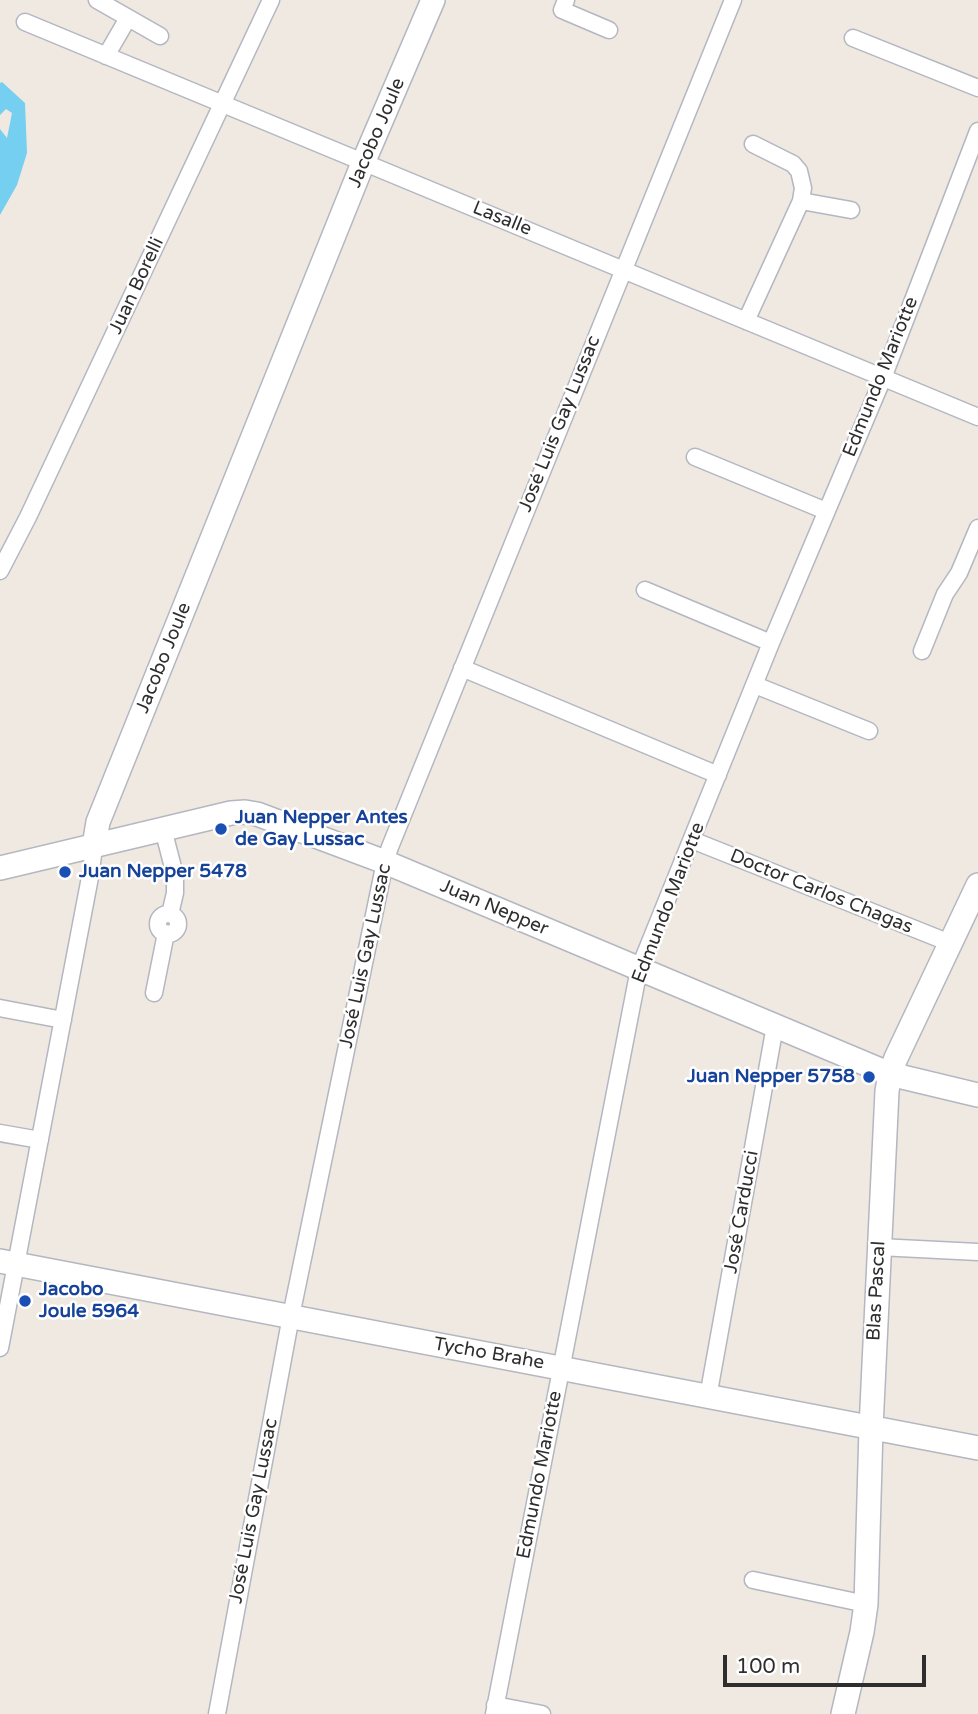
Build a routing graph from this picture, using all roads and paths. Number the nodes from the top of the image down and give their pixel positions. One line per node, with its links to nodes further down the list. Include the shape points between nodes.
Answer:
1 (97, 0): 6 (street)
2 (271, 0): 13 (street, Juan Borelli)
3 (433, 0): 16 (main road, Jacobo Joule)
4 (566, 0): 8 (street, via 562,10)
5 (733, 0): 20 (street, José Luis Gay Lussac)
6 (128, 18): 9 (street); 11 (street)
7 (25, 22): 11 (street, Lasalle)
8 (609, 30)
9 (160, 36)
10 (853, 38): 12 (street)
11 (106, 56): 13 (street, Lasalle)
12 (978, 88)
13 (222, 104): 16 (street, Lasalle); 27 (street, Juan Borelli)
14 (978, 131): 17 (street, Edmundo Mariotte)
15 (753, 145): 18 (street, via 799,171)
16 (363, 163): 20 (street, Lasalle); 37 (main road, Jacobo Joule, via 98,822)
17 (971, 167): 22 (street, Edmundo Mariotte)
18 (801, 201): 19 (street); 21 (street)
19 (851, 210)
20 (623, 269): 21 (street, Lasalle); 31 (street, José Luis Gay Lussac)
21 (746, 321): 22 (street, Lasalle)
22 (883, 378): 23 (street, Lasalle); 25 (street, Edmundo Mariotte)
23 (978, 417)
24 (695, 457): 25 (street)
25 (826, 511): 29 (street, Edmundo Mariotte)
26 (978, 528): 30 (street)
27 (0, 571)
28 (645, 590): 29 (street)
29 (771, 643): 32 (street, Edmundo Mariotte)
30 (922, 651)
31 (462, 667): 34 (street); 38 (street, José Luis Gay Lussac)
32 (755, 685): 33 (street); 34 (street, Edmundo Mariotte)
33 (869, 731)
34 (718, 775): 36 (street, Edmundo Mariotte)
35 (163, 830): 37 (main road, Juan Nepper); 38 (main road, Juan Nepper, via 245,812); 43 (street, via 175,893 170,914 159,920 159,928 166,933)
36 (692, 840): 41 (street, Doctor Carlos Chagas); 42 (street, Edmundo Mariotte)
37 (94, 846): 39 (main road, Juan Nepper); 45 (street, Jacobo Joule)
38 (385, 862): 42 (main road, Juan Nepper); 54 (street, José Luis Gay Lussac)
39 (0, 868)
40 (978, 885): 41 (main road, Blas Pascal)
41 (950, 943): 47 (main road, Blas Pascal)
42 (639, 969): 46 (main road, Juan Nepper); 56 (street, Edmundo Mariotte)
43 (154, 993)
44 (0, 1008): 45 (street)
45 (63, 1020): 50 (street, Jacobo Joule)
46 (775, 1026): 47 (main road, Juan Nepper); 57 (street, José Carducci)
47 (890, 1074): 48 (main road, Juan Nepper); 51 (main road, Blas Pascal)
48 (978, 1095)
49 (0, 1133): 50 (street)
50 (40, 1140): 53 (street, Jacobo Joule)
51 (879, 1247): 52 (street); 58 (main road, Blas Pascal)
52 (978, 1252)
53 (8, 1262): 54 (main road, Tycho Brahe); 55 (street, Jacobo Joule)
54 (291, 1316): 56 (main road, Tycho Brahe); 63 (street, José Luis Gay Lussac)
55 (0, 1348)
56 (560, 1368): 57 (main road, Tycho Brahe); 62 (street, Edmundo Mariotte)
57 (708, 1397): 58 (main road, Tycho Brahe)
58 (871, 1428): 59 (main road, Tycho Brahe); 61 (main road, Blas Pascal)
59 (978, 1448)
60 (753, 1580): 61 (street)
61 (866, 1604): 65 (main road, Blas Pascal)
62 (495, 1710): 64 (street)
63 (217, 1714)
64 (542, 1714)
65 (843, 1714)

